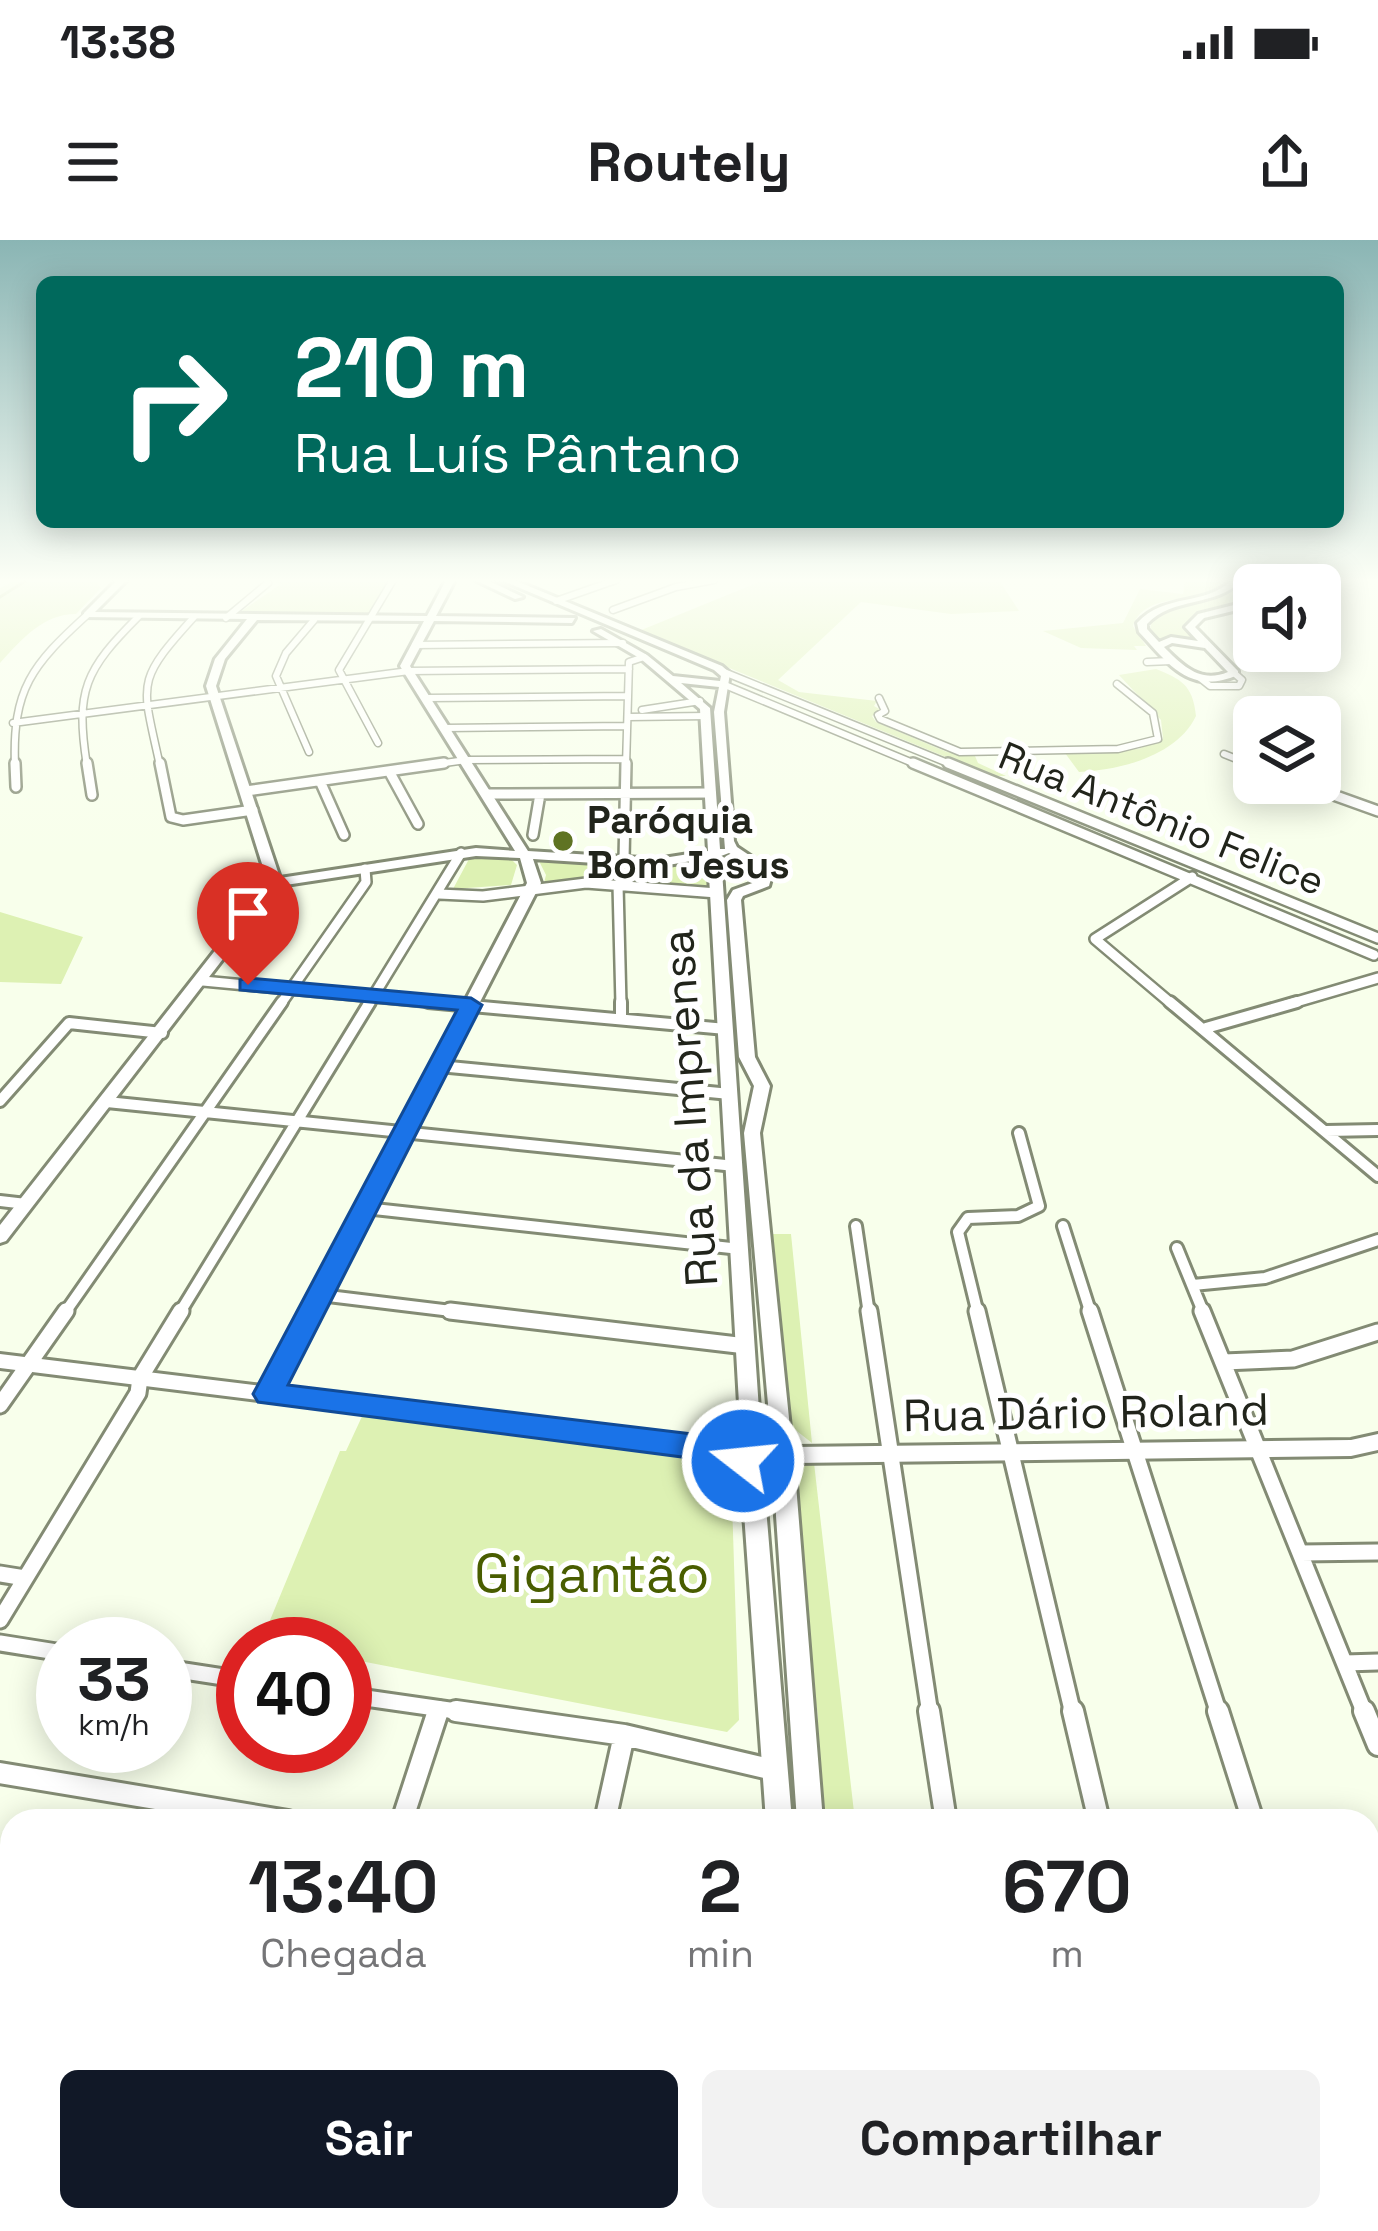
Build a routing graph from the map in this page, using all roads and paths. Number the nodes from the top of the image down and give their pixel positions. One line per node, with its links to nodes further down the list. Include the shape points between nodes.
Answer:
1 (27, 673): 32 (street)
2 (87, 673): 30 (street)
3 (148, 673): 28 (street)
4 (212, 673): 25 (street)
5 (278, 673): 21 (street)
6 (342, 673): 17 (street)
7 (395, 673): 17 (street)
8 (410, 673): 26 (street)
9 (630, 673): 23 (street)
10 (661, 673): 14 (street)
11 (715, 673): 15 (street)
12 (1185, 673): 16 (street)
13 (1234, 673): 16 (street); 19 (street)
14 (670, 678): 15 (street); 29 (street)
15 (724, 678): 57 (street, Rua da Imprensa, via 728,841); 61 (street, Rua Antônio Felice); 68 (street, Rua Antônio Felice)
16 (1200, 679): 20 (street)
17 (343, 680): 21 (street); 34 (street)
18 (1117, 684): 27 (street, via 1150,709 1158,739 1118,749 960,752 880,719)
19 (1239, 686): 20 (street); 22 (street)
20 (1219, 687): 24 (street)
21 (279, 688): 25 (street); 35 (street)
22 (1248, 695)
23 (628, 696): 26 (street); 31 (street)
24 (1228, 696)
25 (214, 697): 28 (street); 43 (street)
26 (428, 698): 33 (street)
27 (879, 698)
28 (145, 705): 30 (street); 50 (street, via 171,817)
29 (703, 709): 31 (street); 31 (street); 44 (street, Rua da Imprensa)
30 (80, 714): 32 (street); 48 (street)
31 (628, 718): 33 (street); 38 (street)
32 (13, 723): 42 (street)
33 (446, 728): 39 (street)
34 (378, 743)
35 (309, 752)
36 (1224, 754): 37 (street)
37 (1233, 758)
38 (626, 759): 39 (street); 47 (street)
39 (466, 760): 40 (street); 45 (street)
40 (389, 771): 41 (street); 52 (street)
41 (320, 781): 43 (street); 53 (street)
42 (16, 787)
43 (246, 791): 50 (street)
44 (711, 793): 47 (street); 56 (street, Rua da Imprensa)
45 (487, 794): 46 (street); 58 (street)
46 (540, 794): 47 (street); 54 (street)
47 (626, 794): 59 (street)
48 (92, 796)
49 (1341, 798): 51 (street)
50 (253, 810): 62 (street)
51 (1378, 812)
52 (418, 824)
53 (344, 835)
54 (533, 835)
55 (460, 853): 58 (street); 60 (street); 67 (street)
56 (716, 853): 57 (street); 59 (street); 65 (street, Rua da Imprensa)
57 (737, 853): 66 (street, Rua da Imprensa, via 761,864 767,877)
58 (525, 855): 59 (street); 64 (street, via 535,873)
59 (624, 860)
60 (364, 869): 62 (street); 72 (street, via 366,882)
61 (1192, 877): 69 (street, Rua Antônio Felice); 76 (street, via 1095,939)
62 (275, 883): 71 (street)
63 (618, 885): 64 (street); 65 (street); 75 (street)
64 (531, 889): 67 (street); 74 (street)
65 (717, 893): 66 (street); 77 (street, Rua da Imprensa)
66 (739, 893): 81 (street, Rua da Imprensa, via 745,1044)
67 (439, 894): 73 (street)
68 (1378, 938)
69 (1377, 957)
70 (1378, 978): 76 (street)
71 (203, 981): 72 (street); 78 (street)
72 (292, 989): 73 (street); 84 (street)
73 (376, 996): 74 (street); 85 (street)
74 (471, 1005): 75 (street); 79 (street)
75 (621, 1019): 77 (street)
76 (1206, 1028): 87 (street)
77 (726, 1029): 80 (street, Rua da Imprensa)
78 (162, 1033): 82 (street, via 69,1023); 83 (street)
79 (439, 1066): 80 (street); 88 (street)
80 (730, 1094): 81 (street); 90 (street, Rua da Imprensa)
81 (762, 1096): 117 (street, Rua da Imprensa, via 752,1133)
82 (0, 1101)
83 (107, 1102): 84 (street); 93 (street)
84 (206, 1112): 85 (street); 107 (street)
85 (298, 1121): 88 (street); 108 (street)
86 (1378, 1130): 87 (street)
87 (1324, 1131): 91 (street)
88 (404, 1132): 90 (street); 94 (street)
89 (1019, 1133): 114 (street, via 1039,1206 1018,1216 968,1218 958,1232)
90 (735, 1166): 100 (street, Rua da Imprensa)
91 (1378, 1176)
92 (0, 1201): 93 (street)
93 (26, 1204): 97 (street)
94 (365, 1208): 100 (street); 102 (street)
95 (856, 1226): 116 (street)
96 (1063, 1226): 113 (street)
97 (0, 1237)
98 (1378, 1240): 101 (street, via 1265,1278)
99 (1178, 1248): 101 (street)
100 (740, 1249): 104 (street, Rua da Imprensa)
101 (1192, 1285): 106 (street)
102 (320, 1295): 104 (street); 109 (street)
103 (1378, 1332): 106 (street, via 1293,1359)
104 (746, 1346): 115 (street, Rua da Imprensa)
105 (0, 1361): 107 (street)
106 (1224, 1362): 112 (street)
107 (28, 1364): 108 (street); 110 (street)
108 (140, 1378): 109 (street); 121 (street)
109 (268, 1394): 115 (street)
110 (0, 1405)
111 (1378, 1442): 112 (street, Rua Dário Roland)
112 (1259, 1449): 113 (street, Rua Dário Roland); 119 (street)
113 (1135, 1451): 114 (street, Rua Dário Roland); 140 (street)
114 (1011, 1452): 116 (street, Rua Dário Roland); 139 (street)
115 (748, 1454): 117 (street); 117 (street, via 774,1475); 131 (street, Rua da Imprensa)
116 (890, 1454): 117 (street, Rua Dário Roland); 138 (street)
117 (787, 1455): 137 (street, Rua da Imprensa)
118 (1378, 1552): 119 (street)
119 (1301, 1553): 126 (street)
120 (0, 1574): 121 (street)
121 (26, 1577): 122 (street)
122 (0, 1620)
123 (0, 1643): 124 (street)
124 (36, 1649)
125 (1378, 1662): 126 (street)
126 (1345, 1663): 130 (street)
127 (372, 1699): 128 (street)
128 (439, 1709): 129 (street); 134 (street)
129 (624, 1736): 131 (street); 135 (street)
130 (1378, 1744)
131 (775, 1770): 136 (street, Rua da Imprensa)
132 (0, 1773): 133 (street)
133 (216, 1809)
134 (406, 1809)
135 (607, 1809)
136 (778, 1809)
137 (809, 1809)
138 (944, 1809)
139 (1096, 1809)
140 (1249, 1809)

